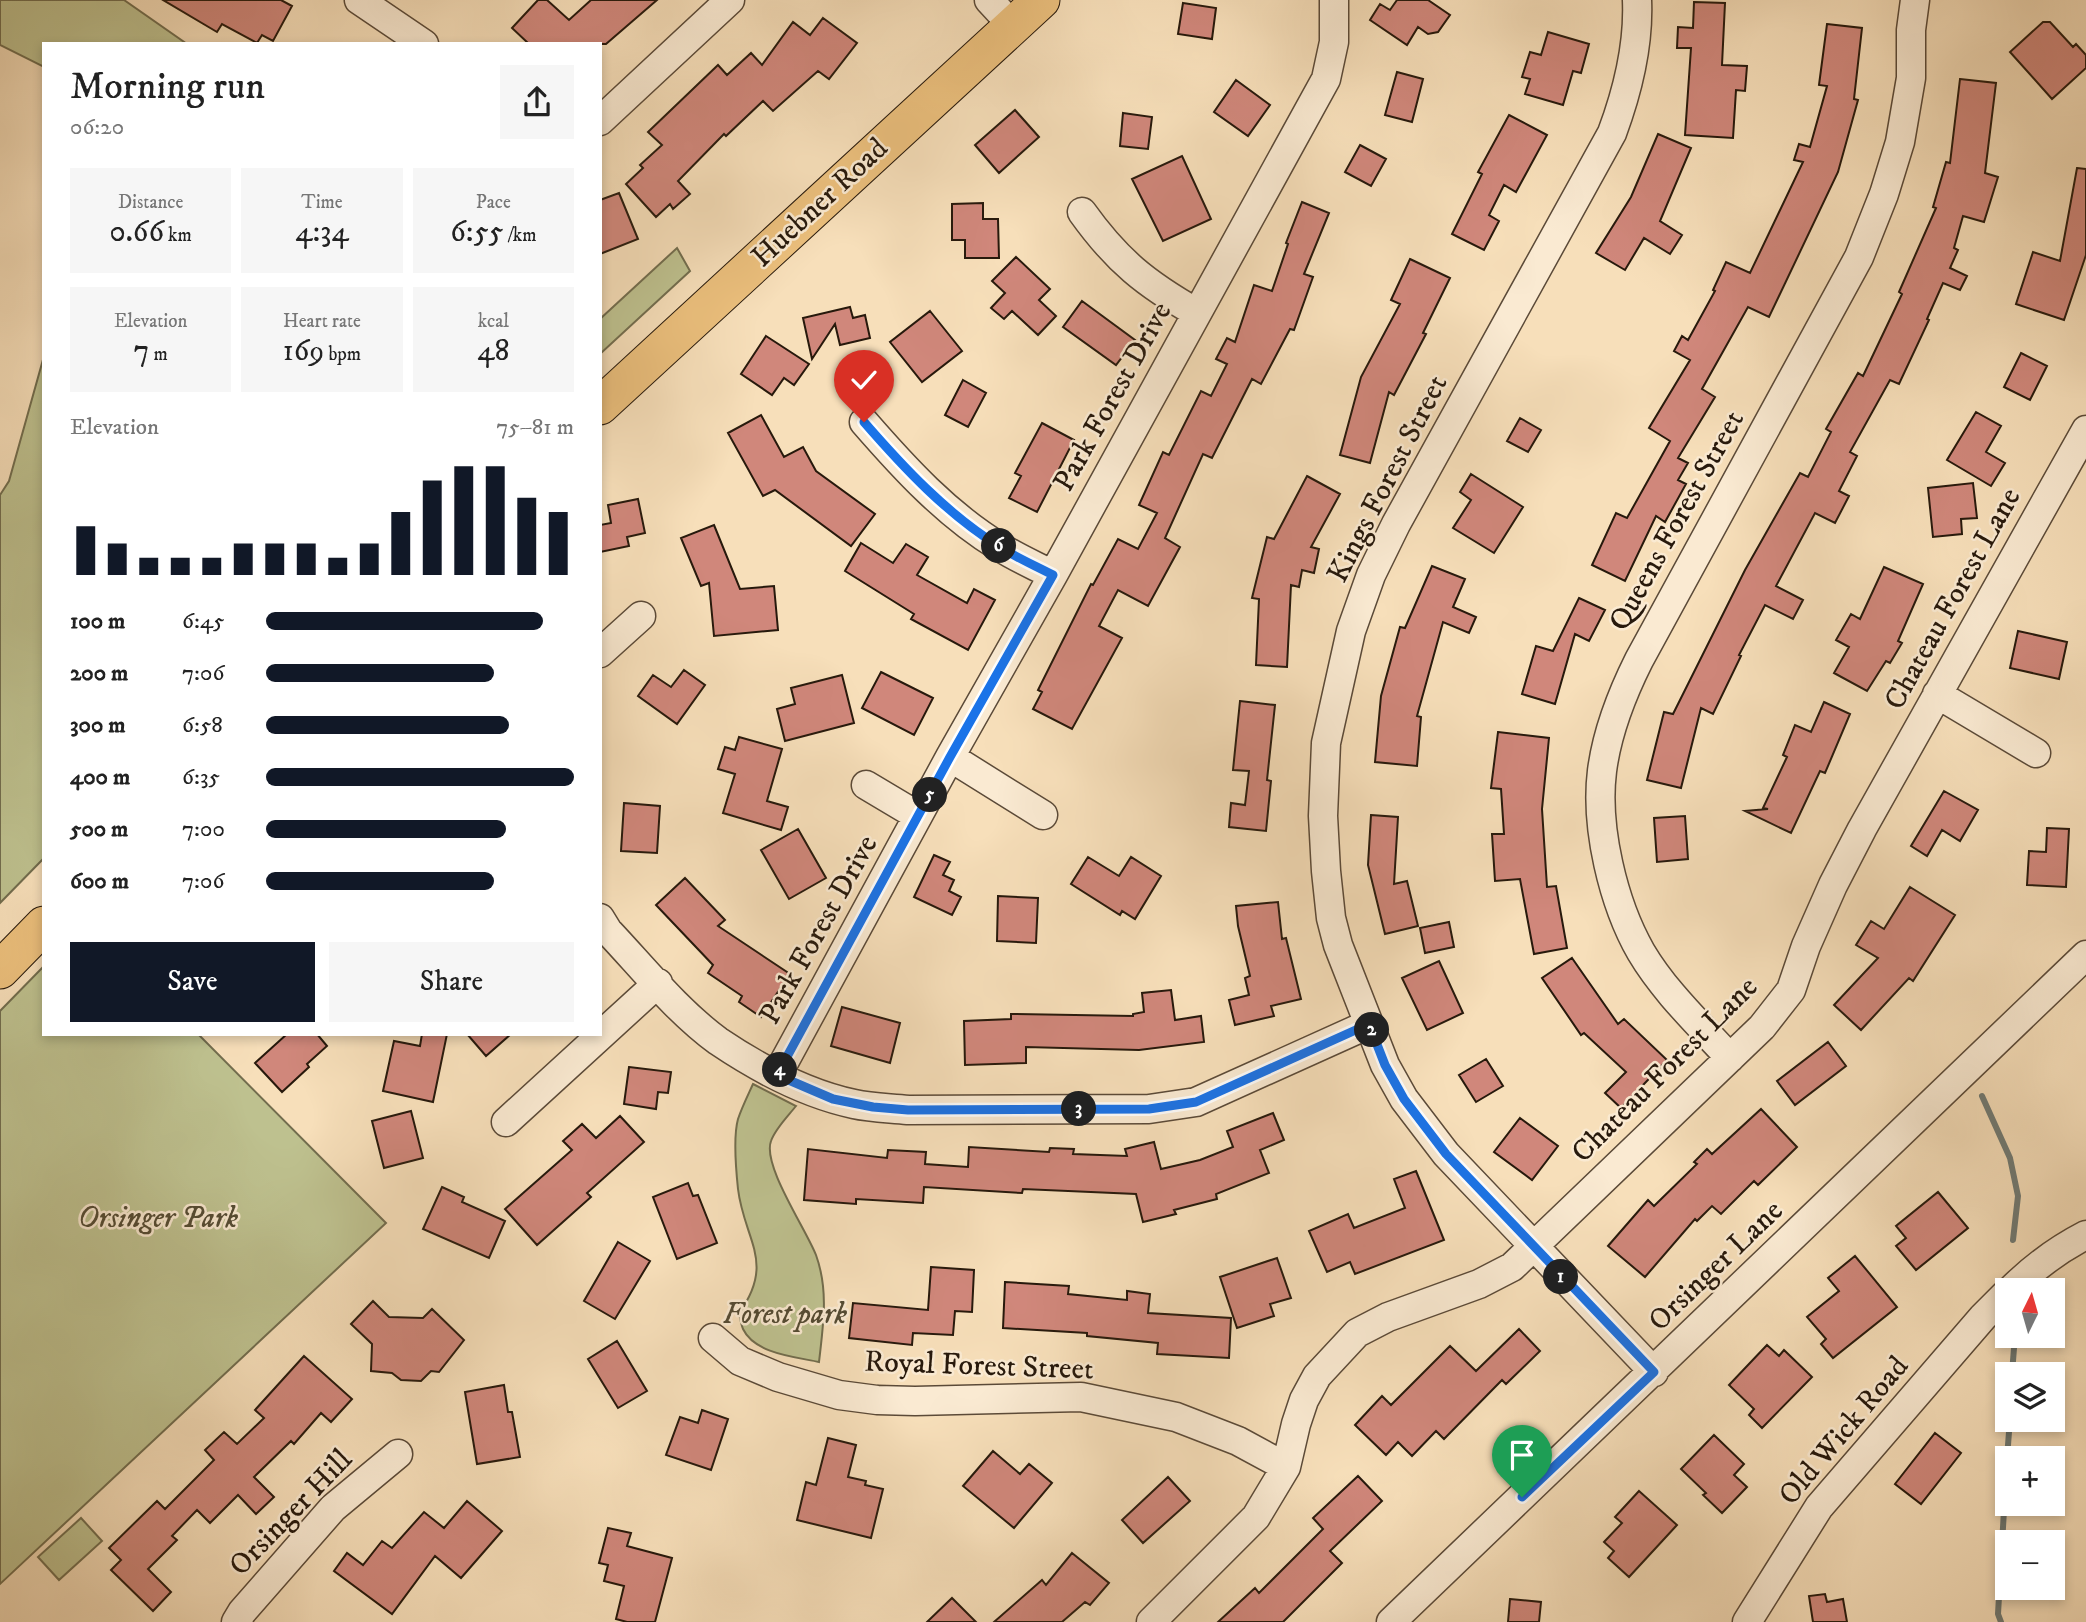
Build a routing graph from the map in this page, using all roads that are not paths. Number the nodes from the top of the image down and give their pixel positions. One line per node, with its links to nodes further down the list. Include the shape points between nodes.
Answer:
1 (359, 0): 8 (street)
2 (730, 0): 9 (street)
3 (1041, 0): 7 (main road, Huebner Road)
4 (1334, 0): 11 (street, Park Forest Drive, via 1334,42 1326,79)
5 (1637, 0): 29 (street, Kings Forest Street, via 1631,73 1612,133 1396,524 1351,631 1326,743 1323,816 1331,918)
6 (1915, 0): 32 (street, Queens Forest Street, via 1911,78 1900,142 1859,257 1639,660 1615,716 1602,770 1600,807 1609,868 1627,926 1661,982)
7 (1001, 13): 12 (main road, Huebner Road)
8 (421, 42)
9 (602, 119)
10 (1082, 212): 11 (street, via 1135,274)
11 (1197, 313): 15 (street, Park Forest Drive)
12 (602, 404)
13 (864, 422): 15 (street, via 904,468 950,510 1000,547)
14 (2086, 430): 18 (street, Chateau Forest Lane)
15 (1053, 575): 20 (street, Park Forest Drive)
16 (640, 616): 17 (street)
17 (602, 651)
18 (1937, 694): 19 (street); 32 (street, Chateau Forest Lane, via 1833,885 1791,990)
19 (2036, 753)
20 (950, 757): 22 (street); 23 (street, Park Forest Drive)
21 (866, 785): 23 (street, Park Forest Drive)
22 (1043, 815)
23 (918, 816): 33 (street, Park Forest Drive)
24 (602, 921): 28 (street)
25 (42, 927): 27 (main road)
26 (2086, 955): 40 (street, Orsinger Lane)
27 (0, 970)
28 (658, 983): 30 (street); 33 (street, via 718,1040)
29 (1369, 1024): 33 (street, via 1196,1102 1149,1109 885,1108 833,1099); 36 (street, Kings Forest Street, via 1404,1099 1446,1154)
30 (602, 1034)
31 (600, 1036): 34 (street)
32 (1730, 1058): 36 (street, Chateau Forest Lane)
33 (777, 1075)
34 (506, 1122)
35 (2086, 1235): 37 (street, Old Wick Road)
36 (1532, 1247): 40 (street, Kings Forest Street); 42 (street, Chateau Forest Lane, via 1512,1267 1490,1278 1357,1333 1311,1388)
37 (2023, 1278)
38 (1995, 1305): 46 (street, Old Wick Road, via 1819,1507)
39 (713, 1338): 42 (street, Royal Forest Street, via 740,1361 839,1395 915,1401 1081,1397 1176,1417 1238,1441)
40 (1654, 1372): 45 (street, Orsinger Lane)
41 (398, 1454): 43 (street, Orsinger Hill, via 333,1508)
42 (1286, 1467): 44 (street, Chateau Forest Lane, via 1256,1517)
43 (236, 1622)
44 (1151, 1622)
45 (1391, 1622)
46 (1747, 1622)

